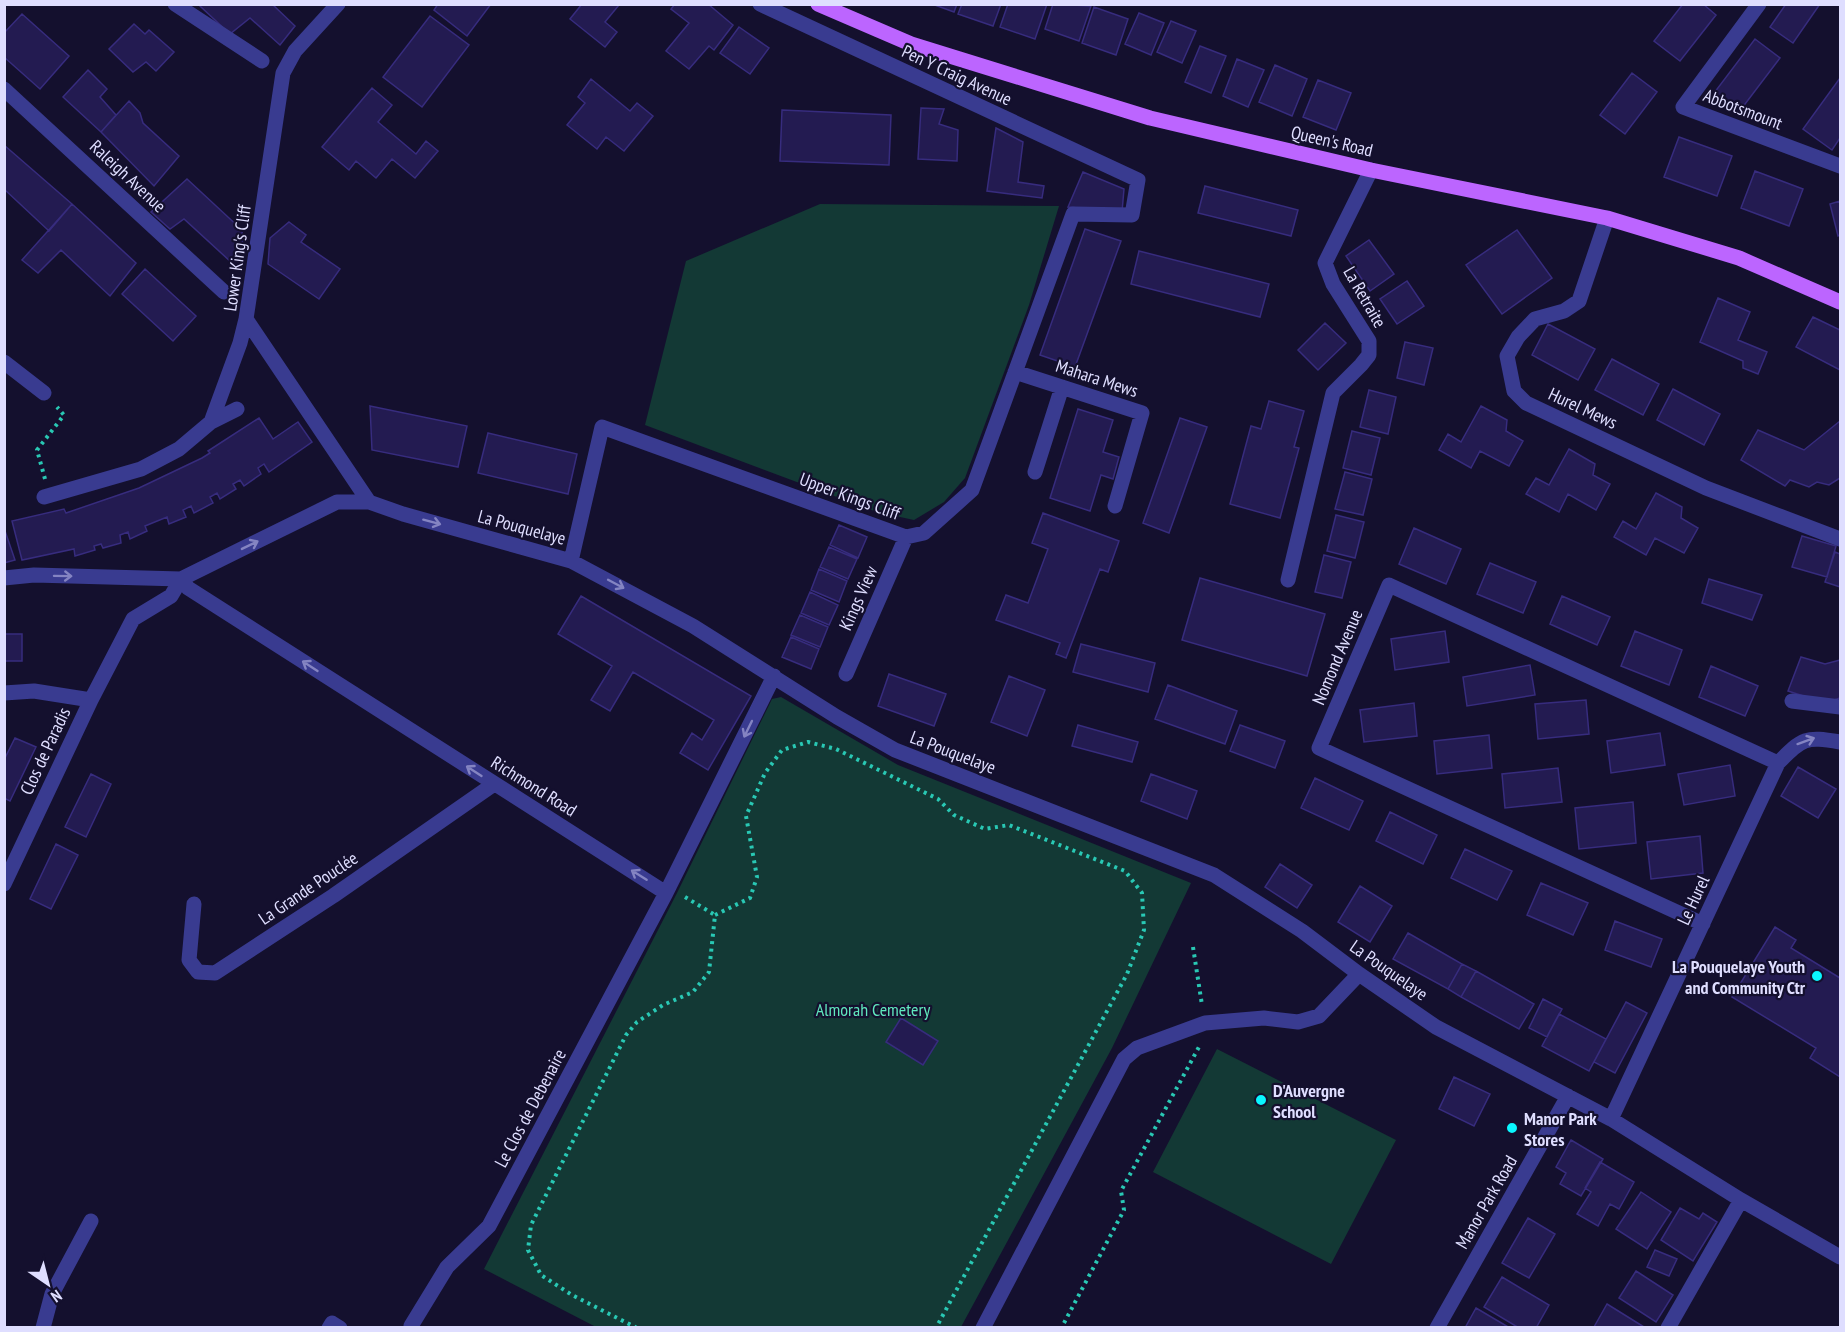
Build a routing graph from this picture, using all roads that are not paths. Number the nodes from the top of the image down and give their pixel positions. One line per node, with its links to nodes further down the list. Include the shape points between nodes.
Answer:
1 (175, 4): 6 (street)
2 (338, 4): 14 (street, Lower King's Cliff, via 295,51 283,73)
3 (760, 4): 10 (street, Pen Y Craig Avenue)
4 (818, 4): 9 (main road, Queen's Road, via 911,44 1150,118)
5 (1759, 4): 8 (street, Abbotsmount, via 1683,107)
6 (262, 61)
7 (4, 89): 12 (street, Raleigh Avenue)
8 (1840, 166)
9 (1371, 170): 11 (main road, Queen's Road); 30 (street, La Retraite, via 1324,262 1332,284 1369,341 1369,355 1333,393)
10 (1138, 180): 16 (street, Upper Kings Cliff, via 1132,215 1073,214)
11 (1607, 218): 13 (main road, Queen's Road, via 1739,258); 26 (street, Hurel Mews, via 1579,301 1564,311 1535,319 1507,356 1514,391 1526,403 1706,488)
12 (224, 292)
13 (1840, 302)
14 (246, 319): 20 (street); 23 (street, Lower King's Cliff)
15 (4, 362): 18 (street)
16 (1015, 372): 17 (street, Mahara Mews); 25 (street, Upper Kings Cliff, via 972,490 924,533)
17 (1062, 387): 21 (street); 24 (street, Mahara Mews, via 1142,413)
18 (44, 393)
19 (237, 409): 20 (street)
20 (211, 422): 22 (street, via 179,449 141,469)
21 (1035, 471)
22 (47, 496)
23 (369, 502): 27 (street, La Pouquelaye, one-way to 27); 29 (street, La Pouquelaye, one-way to 23, via 337,502)
24 (1115, 506)
25 (906, 537): 27 (street, Upper Kings Cliff, via 602,427); 31 (street, Kings View)
26 (1840, 539)
27 (571, 561): 32 (street, La Pouquelaye, one-way to 32, via 693,626)
28 (4, 578): 29 (street, La Pouquelaye, one-way to 29, via 34,575)
29 (181, 579): 34 (street, Clos de Paradis, via 171,596 133,619); 39 (street, Richmond Road, one-way to 29, via 198,595)
30 (1288, 580)
31 (846, 674)
32 (774, 676): 41 (street, one-way to 41); 44 (street, La Pouquelaye, via 895,750 1214,875 1302,931)
33 (4, 693): 34 (street, Clos de Paradis, via 34,691)
34 (91, 700): 40 (street, Clos de Paradis)
35 (1792, 701): 36 (street)
36 (1840, 707)
37 (1840, 742): 38 (street, Le Hurel, one-way to 37, via 1798,742 1816,738)
38 (1778, 763): 43 (street, Le Hurel); 43 (street, Nomond Avenue, via 1389,585 1319,748)
39 (494, 784): 41 (street, Richmond Road, one-way to 39); 42 (street, La Grande Pouclée, via 215,973 198,972 189,960)
40 (4, 884)
41 (666, 893): 50 (street, Le Clos de Debenaire, via 489,1226 447,1267)
42 (194, 904)
43 (1703, 924): 46 (street, Le Hurel)
44 (1359, 974): 45 (street, La Pouquelaye, via 1436,1027); 54 (street, via 1319,1016 1298,1022 1264,1018 1205,1023 1137,1048 1124,1059)
45 (1568, 1096): 46 (street, La Pouquelaye); 55 (street, Manor Park Road)
46 (1611, 1119): 47 (street, La Pouquelaye)
47 (1741, 1200): 49 (street, La Pouquelaye); 56 (street)
48 (91, 1221): 51 (street, via 52,1294)
49 (1840, 1257)
50 (411, 1327)
51 (43, 1328)
52 (329, 1328): 53 (street, via 332,1323)
53 (340, 1328)
54 (983, 1328)
55 (1437, 1328)
56 (1668, 1328)

